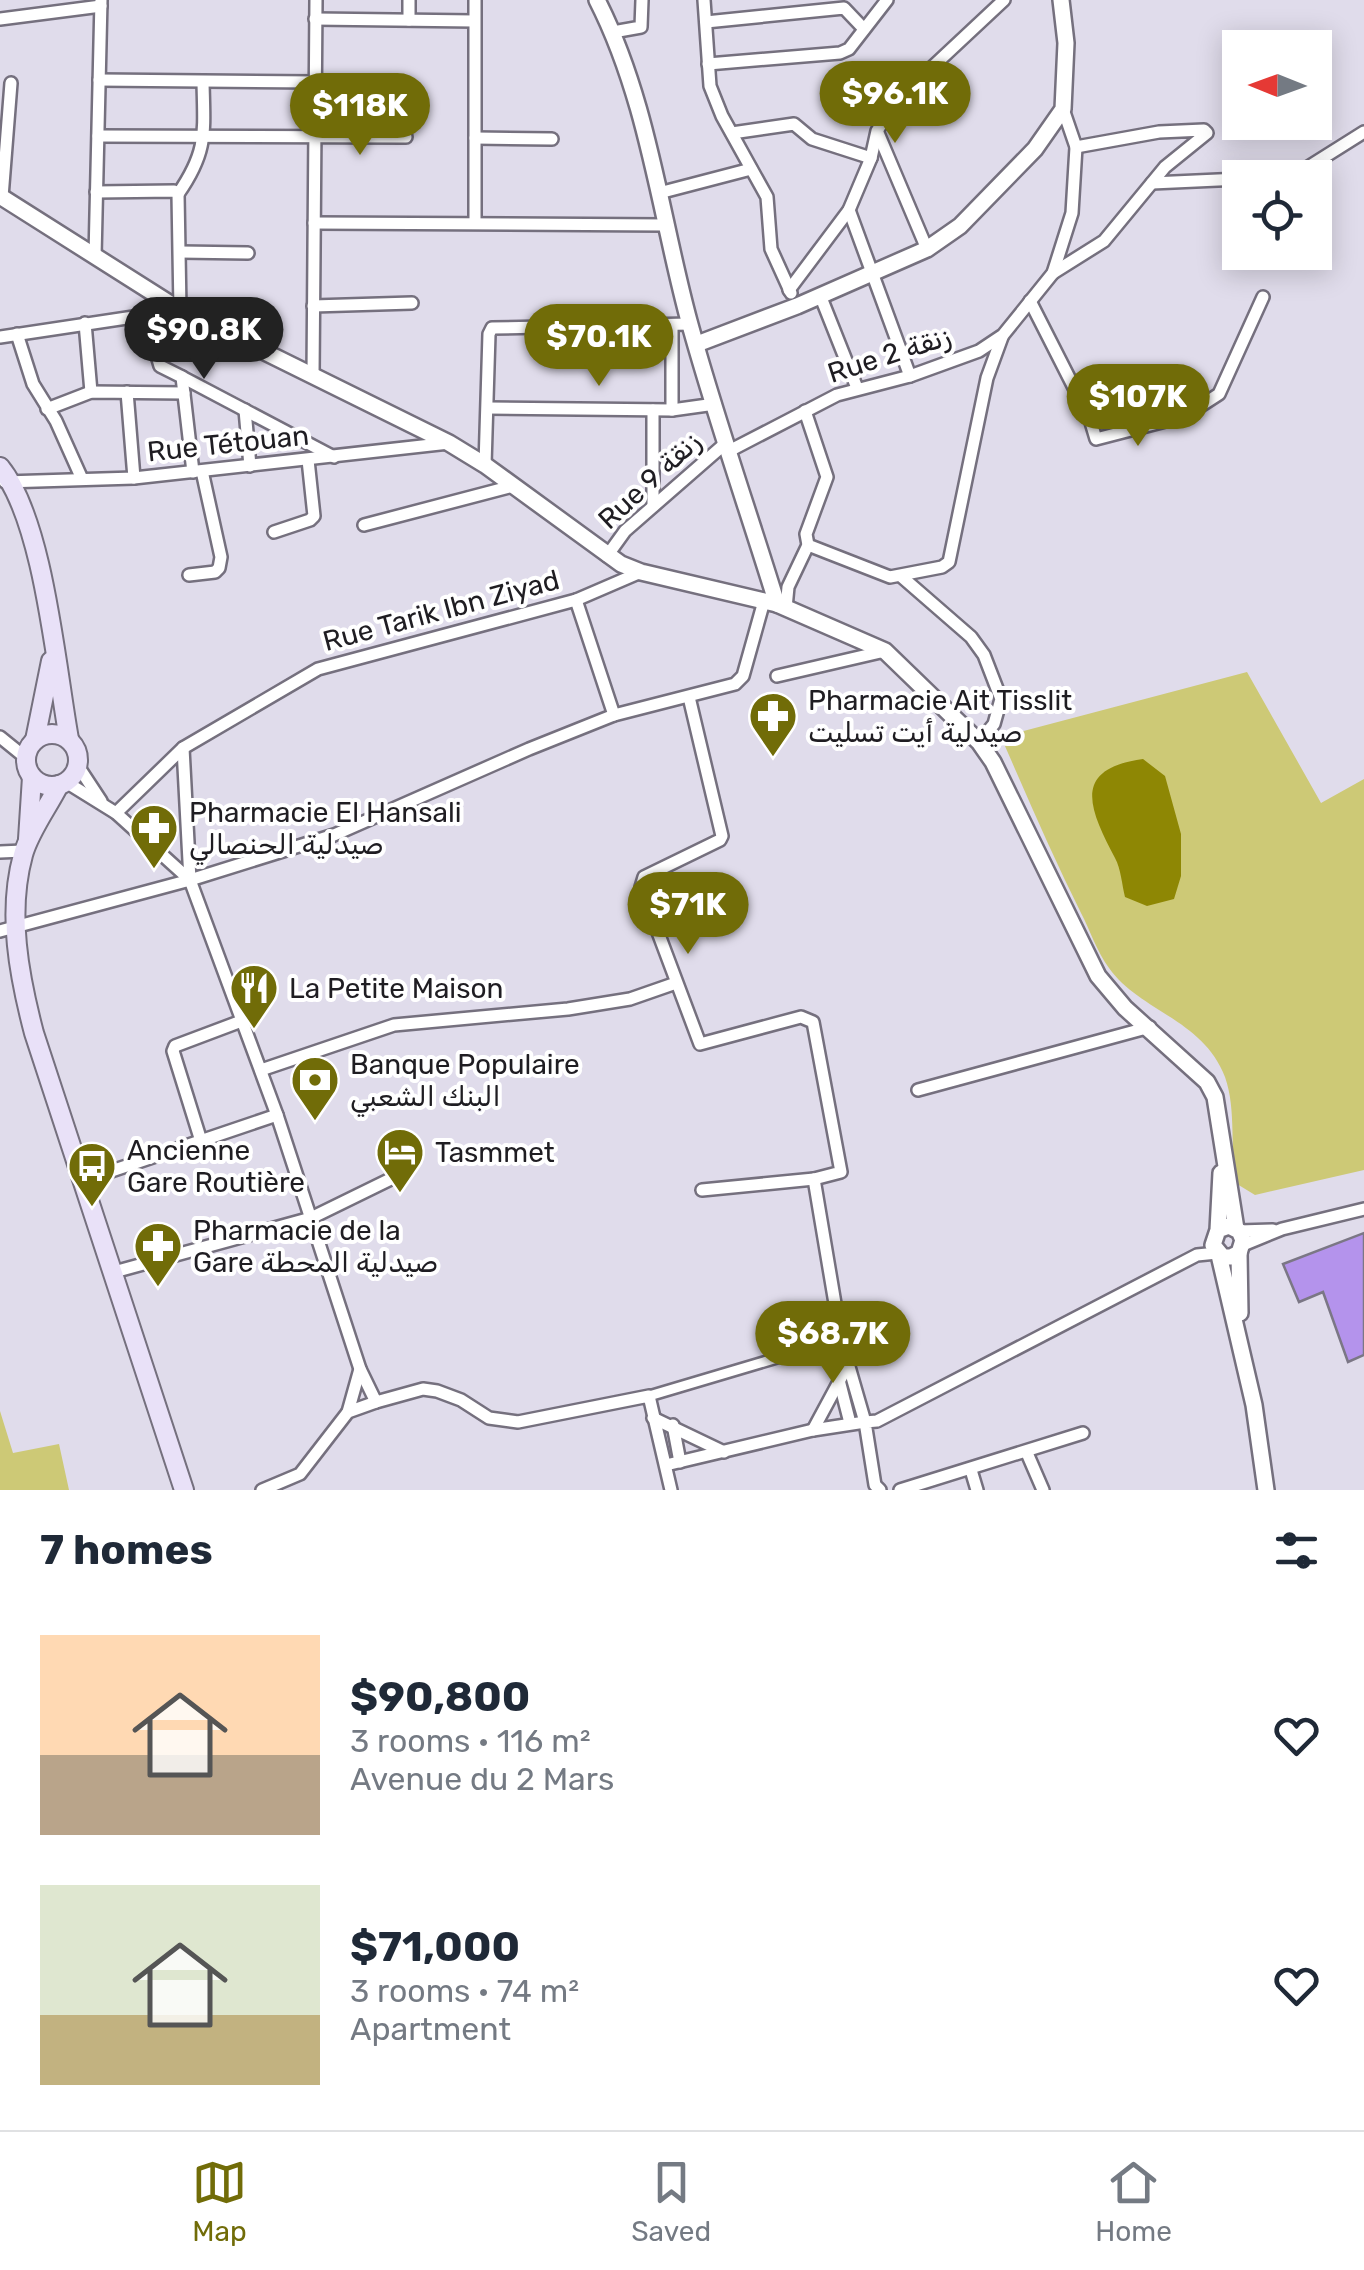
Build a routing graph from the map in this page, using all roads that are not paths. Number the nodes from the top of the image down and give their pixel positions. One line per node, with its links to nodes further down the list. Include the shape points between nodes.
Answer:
1 (316, 0): 12 (street)
2 (409, 0): 14 (street)
3 (475, 0): 15 (street)
4 (597, 0): 18 (street)
5 (642, 0): 18 (street, via 641,27)
6 (704, 0): 16 (street)
7 (887, 0): 17 (street)
8 (1004, 0): 25 (street, via 896,102)
9 (1060, 0): 24 (street)
10 (101, 3): 13 (street); 20 (street)
11 (839, 4): 16 (street); 17 (street)
12 (316, 18): 14 (street); 22 (street)
13 (0, 19)
14 (408, 20): 15 (street)
15 (474, 21): 32 (street)
16 (706, 22): 19 (street)
17 (864, 29): 19 (street, via 840,53)
18 (613, 32): 41 (street)
19 (708, 64): 27 (street)
20 (99, 80): 21 (street); 28 (street)
21 (203, 82): 22 (street); 29 (street)
22 (315, 82): 31 (street)
23 (11, 83): 43 (street)
24 (1062, 109): 34 (street, Rue 2 زنقة); 48 (street, via 1034,149 960,226)
25 (877, 132): 35 (street); 48 (street)
26 (1364, 132): 36 (street)
27 (732, 133): 35 (street, via 794,124 812,140); 37 (street)
28 (98, 136): 29 (street); 40 (street)
29 (204, 136): 31 (street); 42 (street, via 198,163)
30 (406, 136): 31 (street)
31 (314, 138): 45 (street)
32 (475, 138): 33 (street); 46 (street)
33 (552, 140)
34 (1076, 147): 39 (street, via 1206,131); 53 (street, Rue 2 زنقة, via 1072,213)
35 (871, 158): 44 (street)
36 (1321, 160)
37 (751, 169): 41 (street); 54 (street, via 767,196 771,250)
38 (1222, 181): 39 (street)
39 (1152, 183): 53 (street, via 1104,242)
40 (96, 192): 42 (street); 51 (street)
41 (660, 193): 47 (street)
42 (178, 194): 49 (street)
43 (1, 196): 51 (street)
44 (849, 210): 52 (street); 54 (street)
45 (314, 223): 46 (street); 59 (street)
46 (475, 223): 47 (street)
47 (666, 225): 64 (street)
48 (927, 249): 52 (street)
49 (180, 252): 50 (street); 61 (street)
50 (248, 253)
51 (95, 257): 61 (street)
52 (874, 271): 55 (street); 71 (street)
53 (1053, 273): 57 (street, Rue 2 زنقة)
54 (789, 290): 60 (street)
55 (820, 295): 60 (street); 73 (street)
56 (1263, 297): 57 (street, via 1219,394 1185,416 1096,438)
57 (1030, 301): 67 (street, Rue 2 زنقة)
58 (412, 303): 59 (street)
59 (313, 306): 70 (street)
60 (797, 306): 69 (street)
61 (180, 310): 62 (street); 70 (street)
62 (145, 314): 63 (street); 72 (street, via 160,366)
63 (85, 323): 66 (street); 74 (street)
64 (690, 324): 65 (street); 69 (street)
65 (672, 325): 78 (street, via 492,328); 82 (street)
66 (18, 334): 68 (street); 79 (street)
67 (1003, 335): 71 (street, Rue 2 زنقة); 102 (street, via 986,378 949,562)
68 (0, 338)
69 (696, 344): 77 (street)
70 (313, 376): 84 (street)
71 (910, 376): 73 (street, Rue 2 زنقة)
72 (182, 377): 76 (street); 80 (street)
73 (857, 388): 83 (street, Rue 2 زنقة)
74 (92, 392): 75 (street); 79 (street)
75 (127, 392): 76 (street); 92 (street)
76 (184, 393): 90 (street)
77 (715, 404): 82 (street); 85 (street)
78 (488, 408): 81 (street); 88 (street)
79 (46, 409): 93 (street)
80 (245, 410): 86 (street); 89 (street)
81 (653, 410): 82 (street); 95 (street)
82 (672, 410)
83 (805, 411): 85 (street, Rue 2 زنقة); 98 (street, via 826,477)
84 (449, 443): 86 (street, Rue Tétouan); 88 (street)
85 (728, 447): 95 (street, Rue 9 زنقة); 104 (street)
86 (334, 457): 87 (street, Rue Tétouan)
87 (308, 460): 89 (street, Rue Tétouan); 97 (street, via 314,516)
88 (485, 465): 94 (street)
89 (250, 466): 90 (street, Rue Tétouan)
90 (197, 471): 92 (street, Rue Tétouan); 101 (street, via 221,557 214,572)
91 (4, 477): 93 (street, Rue Tétouan); 105 (main road, via 39,567)
92 (134, 478): 93 (street, Rue Tétouan)
93 (82, 480)
94 (513, 486): 96 (street); 99 (street)
95 (653, 506): 99 (street, Rue 9 زنقة)
96 (364, 526)
97 (274, 532)
98 (808, 545): 102 (street, via 882,575); 104 (street, via 788,587)
99 (606, 556): 100 (street)
100 (641, 572): 103 (street, Rue Tarik Ibn Ziyad); 104 (street)
101 (188, 575)
102 (902, 576): 113 (street, via 984,655 1000,699 994,724)
103 (576, 600): 109 (street); 114 (street, Rue Tarik Ibn Ziyad, via 318,669)
104 (771, 603): 106 (street); 108 (street, via 739,681)
105 (53, 650): 111 (main road); 112 (main road)
106 (885, 651): 107 (street); 113 (street)
107 (776, 676)
108 (690, 697): 109 (street); 124 (street, via 722,836 641,882)
109 (614, 715): 122 (street, via 334,835)
110 (0, 737): 116 (street)
111 (35, 740): 112 (main road, via 48,734); 116 (main road)
112 (69, 740): 115 (main road)
113 (979, 742): 126 (street, via 1098,976)
114 (182, 748): 119 (street, Rue Tarik Ibn Ziyad); 122 (street)
115 (78, 766): 117 (main road); 118 (street)
116 (29, 767): 117 (main road, via 44,785); 120 (main road)
117 (63, 784): 118 (street); 120 (main road)
118 (103, 805): 119 (street)
119 (116, 813): 122 (street)
120 (26, 848): 121 (street); 123 (main road)
121 (0, 852)
122 (190, 880): 123 (street); 125 (street)
123 (7, 929): 134 (main road)
124 (676, 983): 127 (street, via 568,1010 394,1025); 133 (street, via 700,1044 801,1017 812,1022 841,1172)
125 (244, 1020): 127 (street); 130 (street, via 174,1046)
126 (1150, 1026): 128 (street); 131 (street, via 1207,1082)
127 (261, 1070): 129 (street)
128 (918, 1090)
129 (278, 1115): 130 (street); 137 (street)
130 (201, 1141): 134 (street)
131 (1224, 1150): 138 (street); 139 (street)
132 (405, 1172): 137 (street)
133 (814, 1179): 135 (street); 141 (street)
134 (82, 1180): 140 (main road)
135 (702, 1190)
136 (1364, 1209): 138 (street)
137 (311, 1218): 140 (street); 144 (street)
138 (1239, 1239): 139 (street, via 1224,1227); 139 (street, via 1227,1258); 142 (street)
139 (1216, 1245): 142 (street); 150 (street, via 996,1362)
140 (114, 1272): 160 (main road)
141 (841, 1339): 143 (street); 146 (street)
142 (1240, 1342): 167 (street)
143 (848, 1365): 145 (street); 150 (street)
144 (360, 1369): 147 (street); 148 (street)
145 (839, 1380): 151 (street); 153 (street)
146 (649, 1396): 147 (street, via 518,1422 489,1418 461,1400 423,1389); 149 (street)
147 (376, 1402): 148 (street)
148 (348, 1412): 161 (street, via 300,1474)
149 (653, 1418): 152 (street); 158 (street)
150 (864, 1422): 151 (street); 163 (street)
151 (850, 1423): 153 (street)
152 (672, 1426): 155 (street); 157 (street)
153 (813, 1430): 155 (street)
154 (1083, 1433): 156 (street)
155 (724, 1452): 157 (street)
156 (1028, 1453): 159 (street); 166 (street)
157 (680, 1462): 158 (street)
158 (666, 1465): 162 (street)
159 (972, 1470): 164 (street); 165 (street)
160 (184, 1490)
161 (262, 1490)
162 (671, 1490)
163 (880, 1490)
164 (900, 1490)
165 (978, 1490)
166 (1043, 1490)
167 (1266, 1490)

